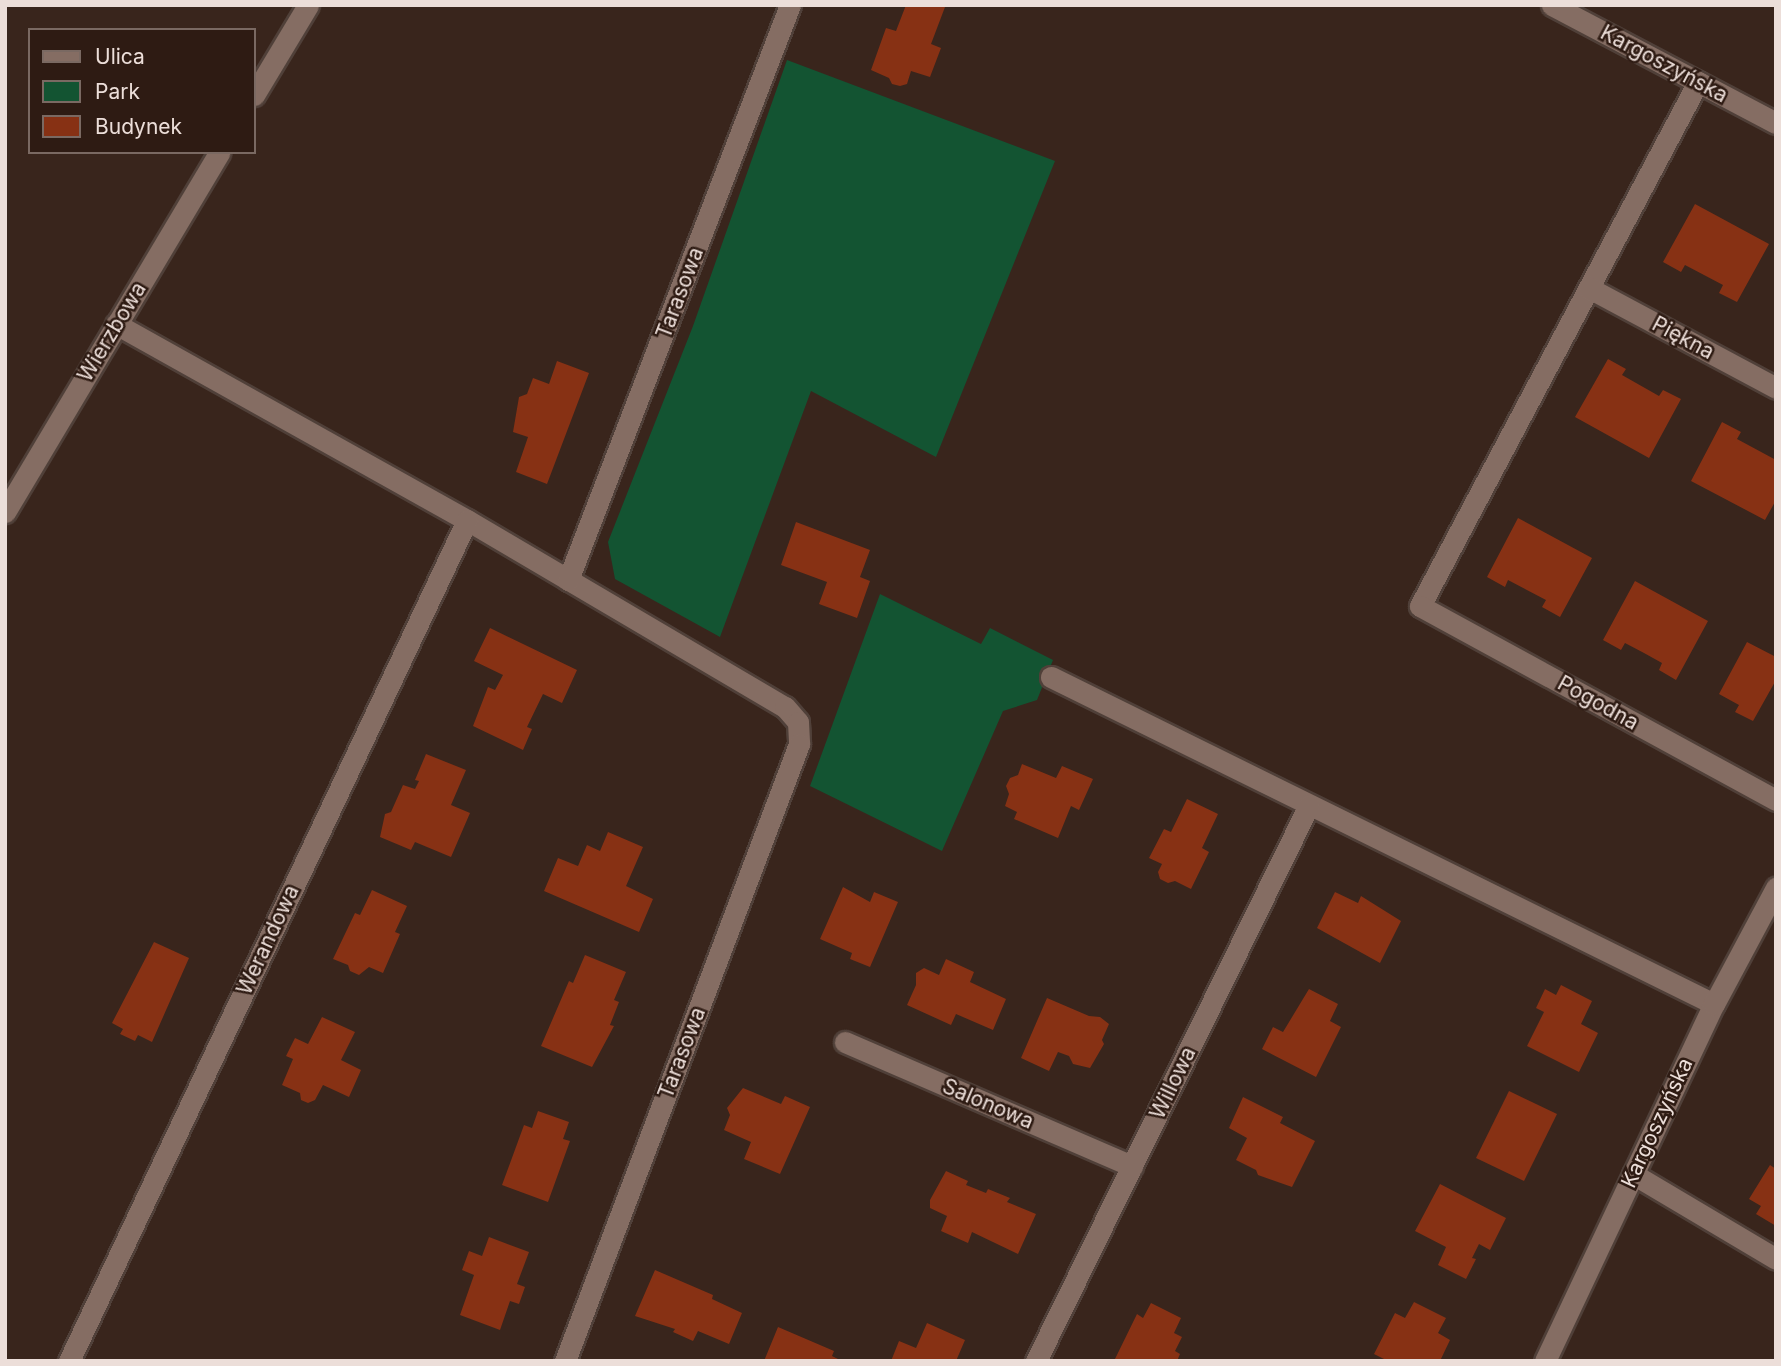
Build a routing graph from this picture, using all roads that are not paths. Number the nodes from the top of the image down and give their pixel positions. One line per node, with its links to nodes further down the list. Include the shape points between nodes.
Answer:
1 (308, 5): 5 (street)
2 (790, 5): 13 (street, Tarasowa)
3 (1552, 5): 4 (street, Kargoszyńska)
4 (1698, 82): 6 (street, Kargoszyńska); 8 (street)
5 (256, 93)
6 (1776, 123)
7 (219, 154): 9 (street, Wierzbowa)
8 (1589, 288): 10 (street, Piękna); 15 (street, Pogodna, via 1420,606)
9 (116, 324): 11 (street, Wierzbowa); 12 (street)
10 (1776, 388)
11 (5, 512)
12 (467, 520): 13 (street); 23 (street, Werandowa)
13 (568, 580): 24 (street, Tarasowa, via 785,707 798,722 799,744)
14 (1051, 677): 16 (street)
15 (1776, 800)
16 (1310, 805): 18 (street); 20 (street, Willowa)
17 (1776, 888): 18 (street, Kargoszyńska)
18 (1714, 1004): 21 (street, Kargoszyńska)
19 (845, 1042): 20 (street, Salonowa)
20 (1132, 1166): 25 (street, Willowa)
21 (1633, 1174): 22 (street); 26 (street, Kargoszyńska)
22 (1776, 1259)
23 (69, 1361)
24 (565, 1361)
25 (1036, 1361)
26 (1545, 1361)

